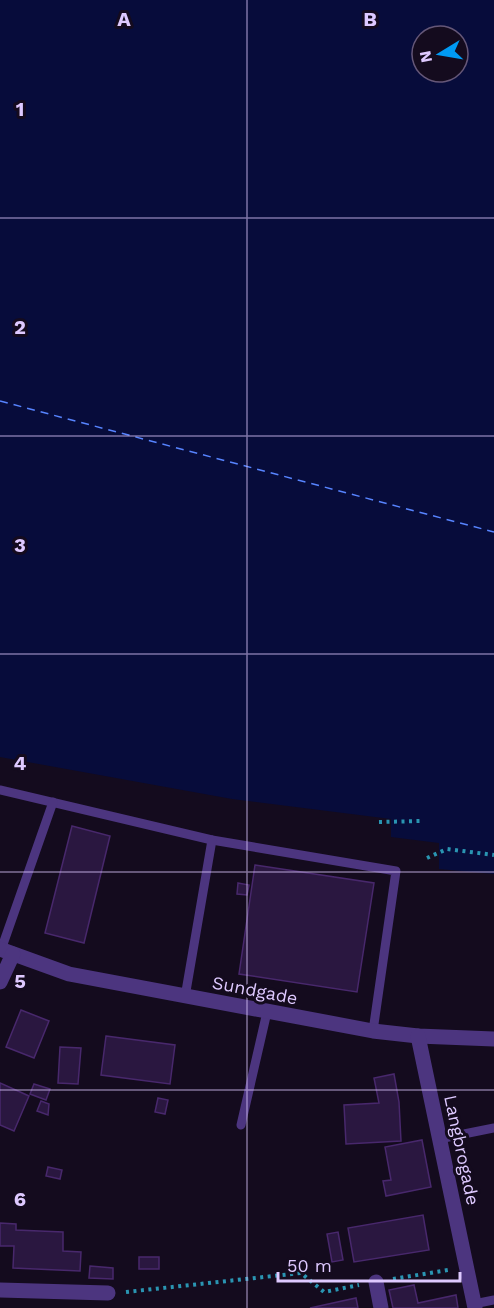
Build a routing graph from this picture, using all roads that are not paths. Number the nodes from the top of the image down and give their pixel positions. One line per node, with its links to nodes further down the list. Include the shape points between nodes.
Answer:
1 (0, 789): 2 (lane)
2 (53, 802): 3 (lane); 4 (lane)
3 (212, 840): 6 (lane); 8 (lane, via 396,871)
4 (5, 951): 5 (street); 6 (street, Sundgade, via 69,974)
5 (0, 982)
6 (185, 997): 7 (street, Sundgade)
7 (267, 1012): 8 (street, Sundgade); 11 (lane)
8 (374, 1031): 9 (street, Sundgade)
9 (418, 1036): 10 (street, Sundgade); 13 (street, Langbrogade)
10 (494, 1039)
11 (241, 1125)
12 (494, 1128): 13 (lane)
13 (439, 1139): 18 (street, Langbrogade)
14 (376, 1282): 19 (street)
15 (0, 1290): 16 (street)
16 (108, 1293)
17 (494, 1300): 18 (lane)
18 (475, 1306)
19 (381, 1308)

